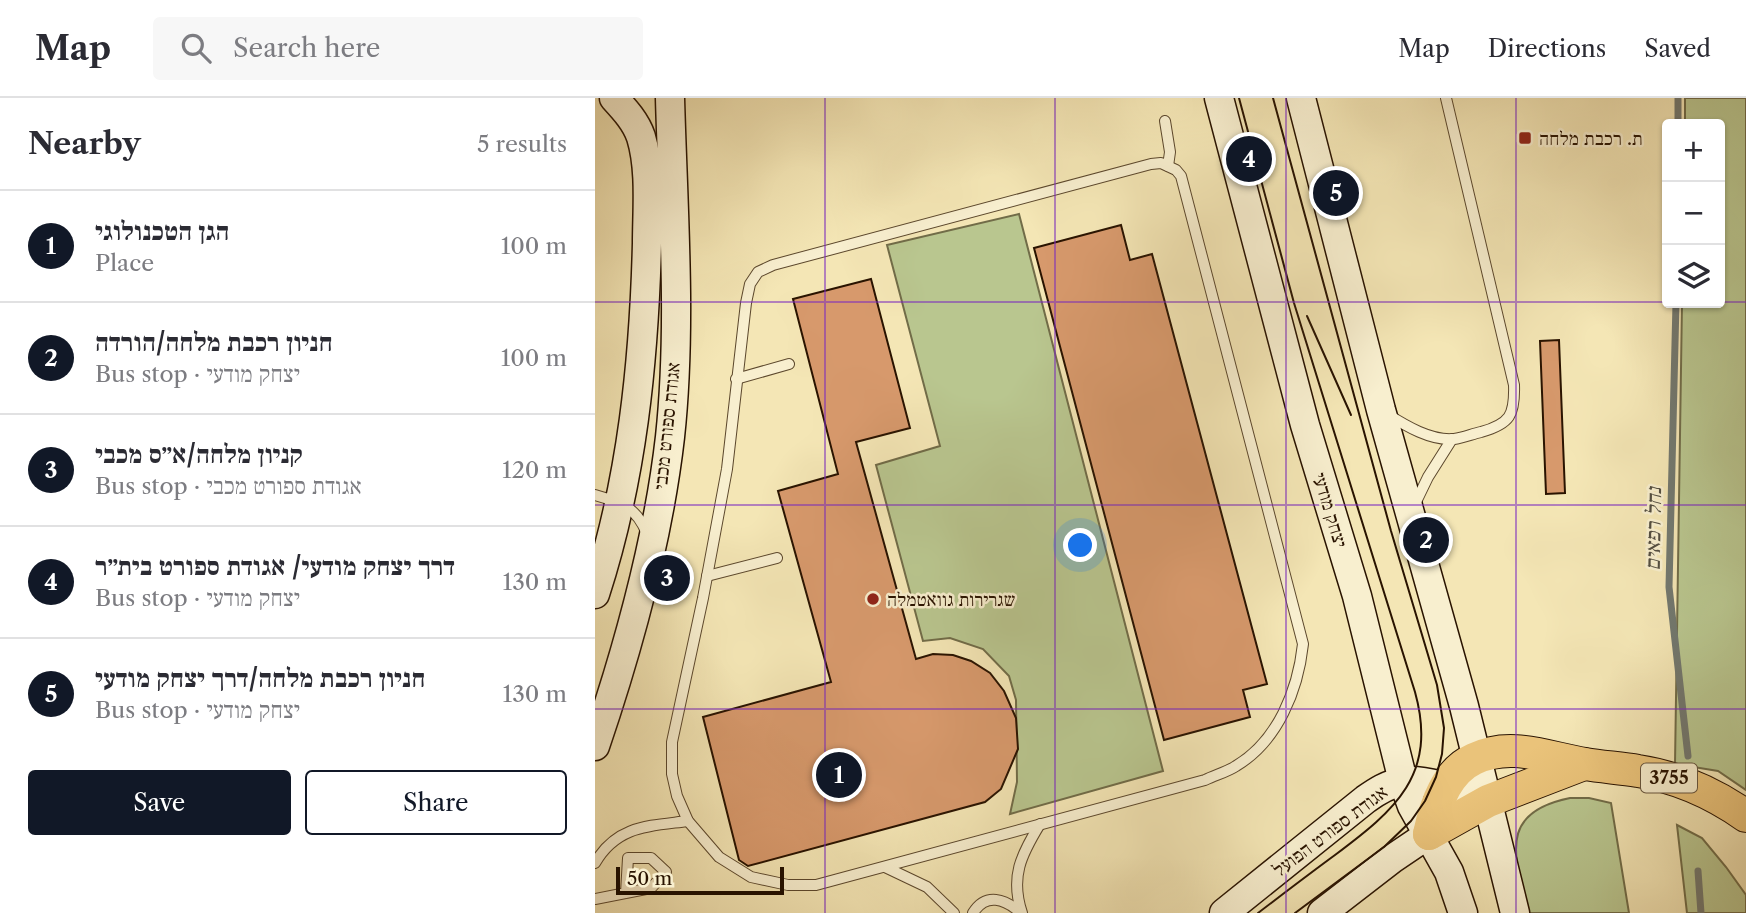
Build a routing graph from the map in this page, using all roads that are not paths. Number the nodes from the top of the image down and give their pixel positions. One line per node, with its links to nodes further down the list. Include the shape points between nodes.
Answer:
1 (614, 98): 12 (street, אגודת ספורט מכבי, via 640,135 645,154 646,305 632,443)
2 (670, 98): 14 (street, אגודת ספורט מכבי, via 673,391)
3 (1219, 98): 21 (street, יצחק מודעי, via 1305,425 1357,596)
4 (1301, 98): 10 (street)
5 (1447, 98): 11 (lane, via 1514,385 1510,415 1500,426)
6 (1165, 121): 7 (lane)
7 (1168, 166): 9 (lane, via 1151,163 766,268 750,284); 26 (lane, via 1181,176 1303,644 1300,670 1275,729 1235,766 1205,780)
8 (789, 364): 9 (lane)
9 (736, 379): 16 (lane, via 727,469)
10 (1381, 410): 11 (lane, via 1420,432); 13 (street)
11 (1453, 439): 13 (lane)
12 (608, 498): 14 (lane, via 641,519); 17 (street, אגודת ספורט מכבי)
13 (1410, 516): 19 (street)
14 (651, 552): 18 (street, אגודת ספורט מכבי)
15 (777, 558): 16 (lane)
16 (707, 576): 25 (lane, via 672,742 672,774)
17 (595, 594)
18 (595, 746)
19 (1476, 757): 20 (main road, 3755, via 1521,751); 22 (main road, via 1458,770); 23 (street)
20 (1584, 764): 23 (main road, 3755); 24 (main road, 3755, via 1683,781)
21 (1403, 781): 22 (street, אגודת ספורט הפועל); 27 (street, יצחק מודעי); 35 (street, אגודת ספורט הפועל, via 1366,799)
22 (1445, 788): 23 (street, אגודת ספורט הפועל); 27 (main road)
23 (1488, 801): 27 (main road, 3755); 38 (street)
24 (1746, 817)
25 (688, 821): 28 (lane, via 636,828 613,839); 29 (lane, via 719,857 751,877 816,885)
26 (1040, 824): 29 (lane); 34 (lane, via 1017,870)
27 (1429, 834): 36 (street); 37 (street, יצחק מודעי)
28 (595, 863)
29 (885, 867): 32 (lane, via 927,887)
30 (626, 893): 30 (lane, via 651,888 666,872 651,858 628,858); 31 (lane)
31 (595, 900)
32 (954, 913)
33 (973, 913): 34 (lane, via 980,904 1000,899)
34 (1022, 913)
35 (1224, 913)
36 (1322, 913)
37 (1463, 913)
38 (1515, 913)

